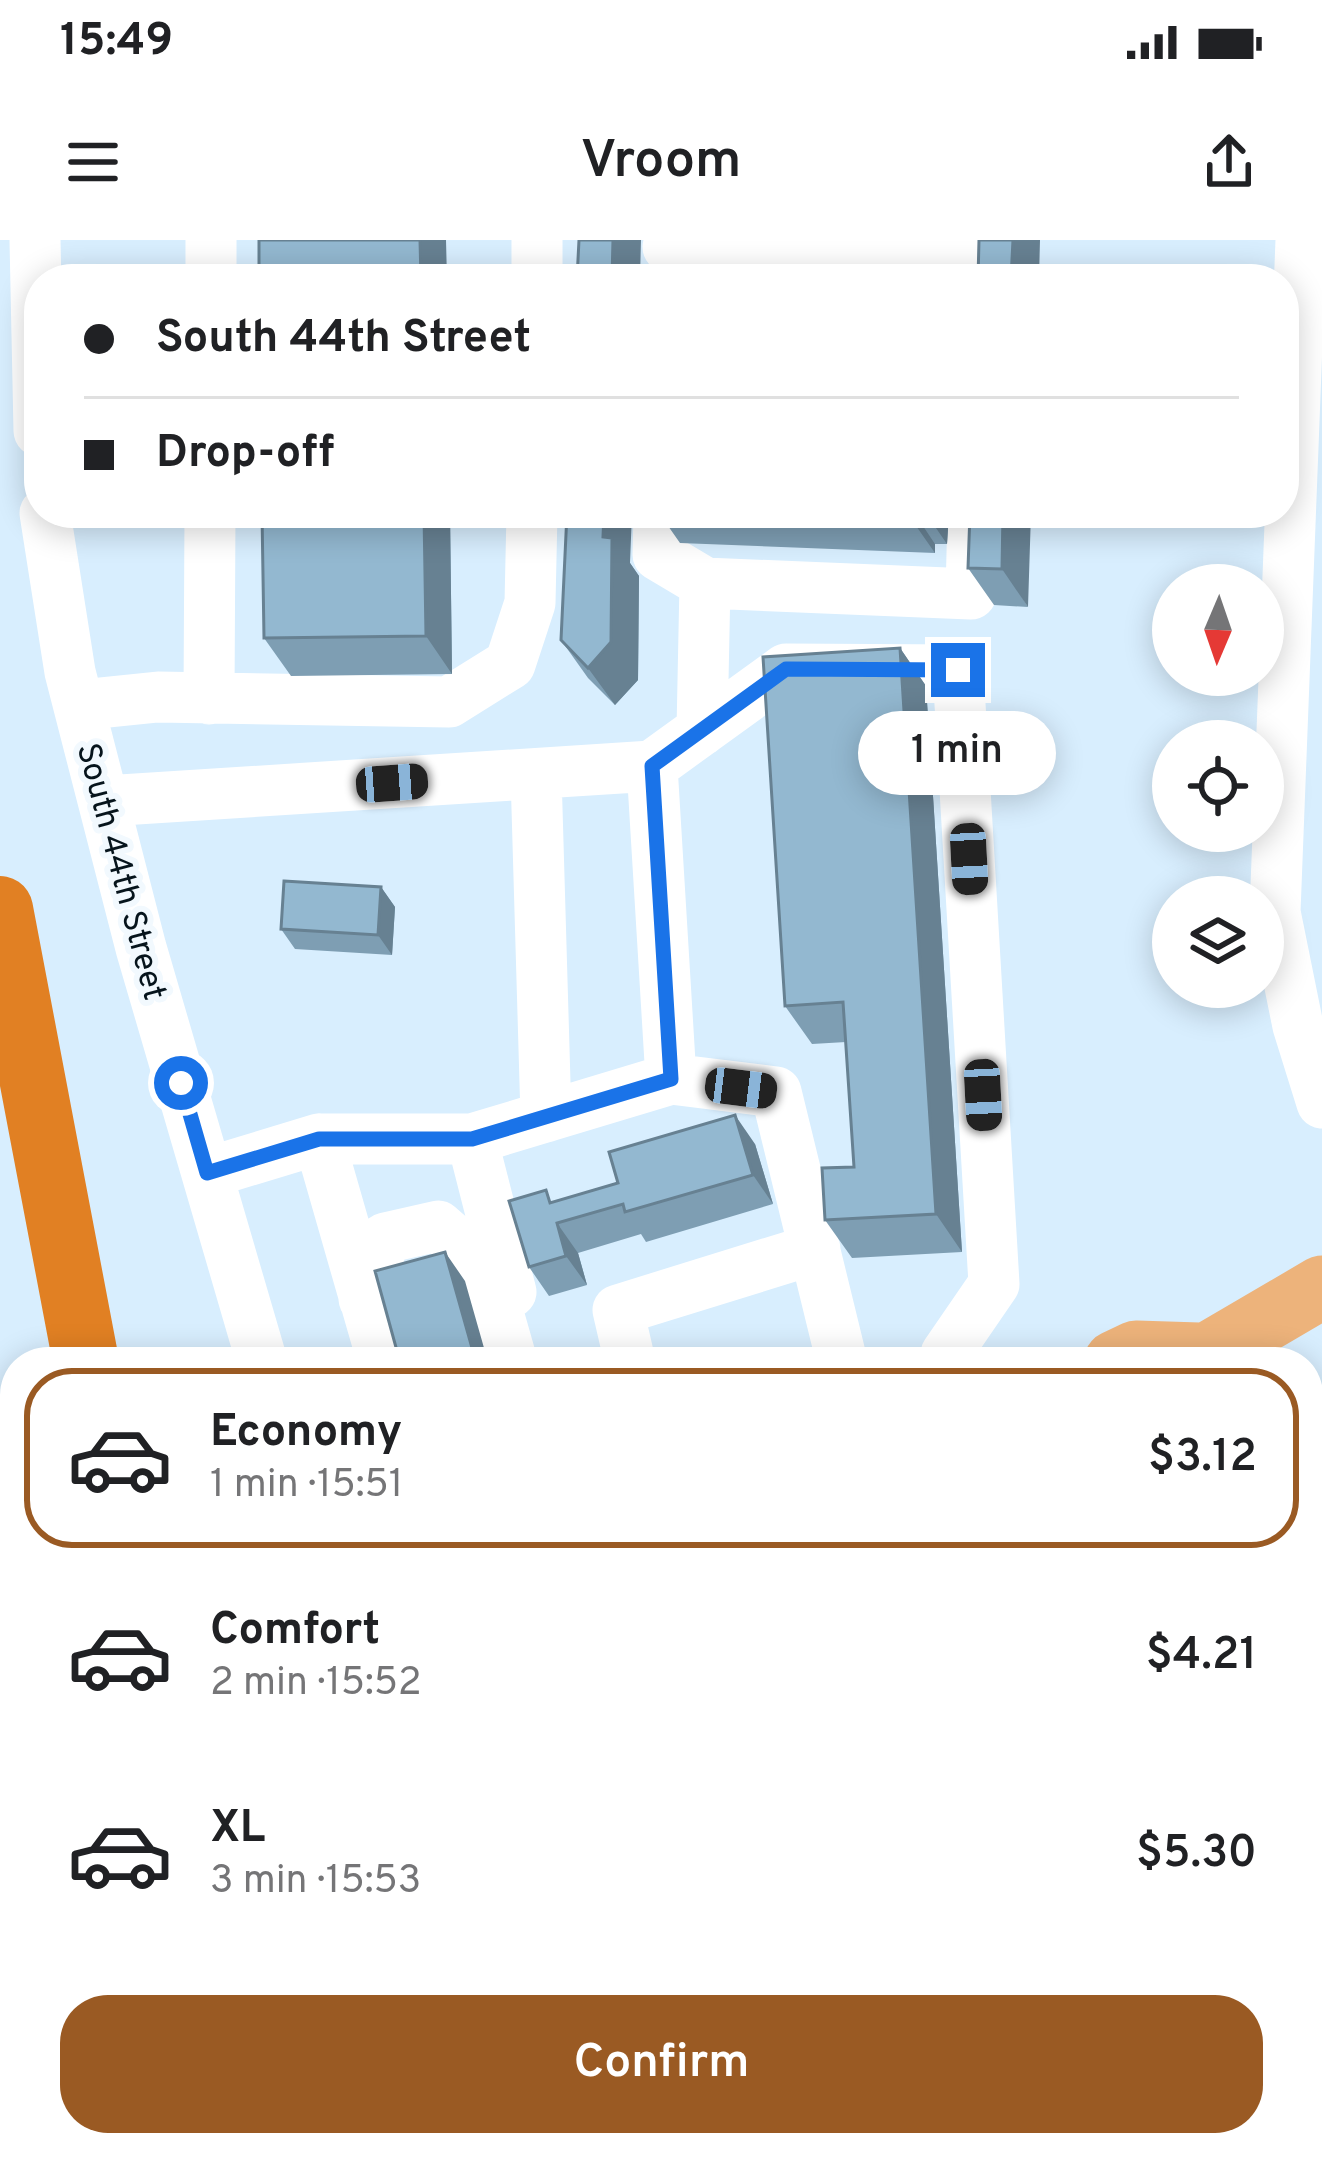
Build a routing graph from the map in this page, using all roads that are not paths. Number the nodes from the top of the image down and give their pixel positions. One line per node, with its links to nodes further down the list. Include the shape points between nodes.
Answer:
1 (668, 255): 2 (street)
2 (982, 259)
3 (47, 528): 11 (street, South 44th Street)
4 (210, 528): 10 (street)
5 (532, 528): 10 (street, via 522,635 510,664 488,682 449,702)
6 (659, 528): 9 (street, via 658,555)
7 (973, 528): 9 (street, via 971,594)
8 (1290, 528): 18 (street, via 1276,912)
9 (705, 583): 12 (street)
10 (209, 699): 11 (street)
11 (80, 706): 15 (street, South 44th Street)
12 (701, 730): 13 (street); 33 (street, via 786,669 958,670 994,1284)
13 (652, 766): 14 (street); 17 (street)
14 (536, 774): 15 (street); 19 (street)
15 (105, 802): 22 (street, South 44th Street)
16 (0, 909): 26 (highway)
17 (671, 1079): 19 (street); 23 (street, via 776,1092)
18 (1322, 1103)
19 (546, 1117): 21 (street)
20 (319, 1139): 21 (street); 22 (street); 25 (street)
21 (472, 1139): 30 (street)
22 (207, 1173): 27 (street, South 44th Street)
23 (815, 1250): 31 (street, via 619,1310); 32 (street)
24 (1322, 1286): 34 (main road)
25 (364, 1299): 28 (street); 29 (street, via 385,1238 438,1226 485,1267)
26 (83, 1347)
27 (258, 1347)
28 (369, 1347)
29 (508, 1347)
30 (526, 1347)
31 (627, 1347)
32 (838, 1347)
33 (950, 1347)
34 (1215, 1347)

